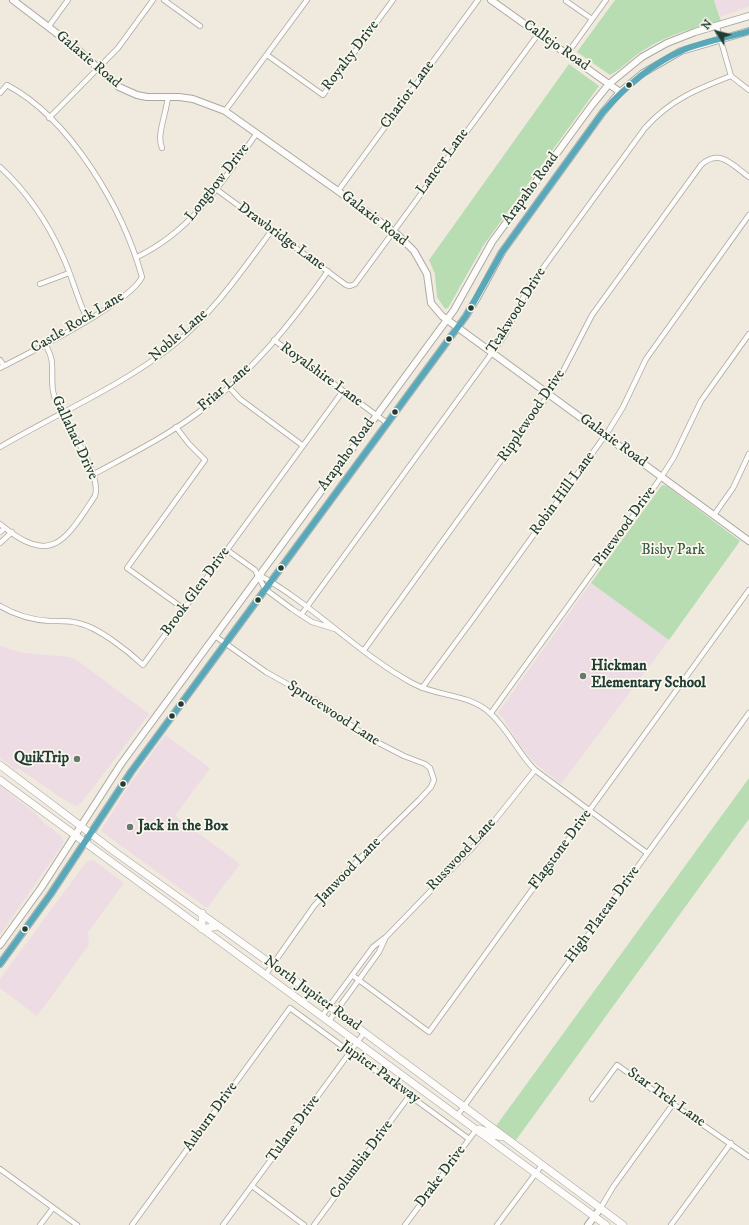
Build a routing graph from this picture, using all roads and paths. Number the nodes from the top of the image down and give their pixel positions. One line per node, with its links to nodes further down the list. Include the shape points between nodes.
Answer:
1 (13, 0): 13 (main road, Galaxie Road)
2 (68, 0): 13 (street)
3 (153, 0): 21 (street, via 118,48)
4 (164, 0): 14 (street)
5 (307, 0): 20 (street)
6 (393, 0): 20 (street, Royalty Drive, via 323,95)
7 (478, 0): 35 (street, Chariot Lane)
8 (491, 0): 17 (main road, Callejo Road)
9 (606, 0): 12 (street)
10 (566, 1): 12 (street)
11 (749, 16): 15 (main road, Arapaho Road)
12 (592, 19): 19 (street)
13 (49, 26): 21 (main road, Galaxie Road)
14 (200, 26)
15 (717, 27): 18 (street); 23 (main road, Arapaho Road, via 688,34 651,51)
16 (749, 32): 18 (main road, Arapaho Road)
17 (539, 33): 19 (main road, Callejo Road); 38 (street, Lancer Lane)
18 (721, 40): 22 (street); 25 (main road, Arapaho Road, via 691,48 663,60 643,72)
19 (567, 54): 23 (main road, Callejo Road)
20 (267, 55): 28 (street)
21 (98, 69): 27 (main road, Galaxie Road, via 119,88 132,94 147,97); 29 (street)
22 (731, 76): 24 (street); 50 (street, Teakwood Drive, via 692,91 665,109 645,128 527,290 505,335)
23 (609, 84): 25 (main road, Callejo Road); 45 (main road, Arapaho Road, via 492,242)
24 (749, 90)
25 (620, 92): 46 (main road, Arapaho Road, via 502,252)
26 (0, 93): 29 (street, Castle Rock Lane, via 7,85 13,88)
27 (168, 96): 28 (main road, Galaxie Road, via 193,99); 31 (street, via 159,141)
28 (225, 112): 30 (main road, Galaxie Road)
29 (49, 118): 39 (street, Castle Rock Lane, via 75,146 103,185)
30 (257, 133): 34 (street, Longbow Drive); 35 (main road, Galaxie Road)
31 (162, 148)
32 (0, 167): 41 (street, via 19,186 44,220)
33 (749, 177): 55 (street, Ripplewood Drive, via 719,157 713,157 701,165 592,315)
34 (216, 190): 37 (street, Drawbridge Lane); 39 (street, Longbow Drive, via 201,210 180,230 157,247)
35 (338, 191): 38 (main road, Galaxie Road)
36 (749, 215): 60 (street, Robin Hill Lane, via 646,359 623,407)
37 (272, 230): 40 (street, Drawbridge Lane); 56 (street, Noble Lane, via 224,294 171,347)
38 (393, 232): 43 (street, Lancer Lane, via 358,282); 45 (main road, Galaxie Road, via 421,261 427,274 431,303)
39 (137, 257): 44 (street, Castle Rock Lane, via 142,278 140,281 117,301)
40 (328, 271): 43 (street, Drawbridge Lane); 48 (street, Friar Lane)
41 (69, 273): 42 (street); 44 (street, via 78,303)
42 (40, 284)
43 (346, 285)
44 (88, 320): 49 (street, Castle Rock Lane)
45 (448, 320): 46 (main road, Galaxie Road); 57 (main road, Arapaho Road)
46 (458, 327): 50 (main road, Galaxie Road); 58 (main road, Arapaho Road)
47 (749, 334): 65 (street, Pinewood Drive, via 701,401)
48 (274, 340): 53 (street, Friar Lane, via 253,365); 54 (street, Royalshire Lane)
49 (45, 344): 52 (street, Castle Rock Lane); 56 (street, Gallahad Drive, via 52,359 53,393)
50 (492, 352): 55 (main road, Galaxie Road); 79 (street, Teakwood Drive)
51 (0, 360): 52 (street)
52 (2, 367)
53 (229, 387): 59 (street, Friar Lane); 61 (street, via 240,399)
54 (342, 391): 57 (street, Royalshire Lane); 61 (street, Brook Glen Drive)
55 (549, 394): 60 (main road, Galaxie Road); 85 (street, Ripplewood Drive)
56 (62, 414): 62 (street, Noble Lane); 64 (street, Gallahad Drive)
57 (376, 415): 58 (street, Royalshire Lane); 74 (main road, Arapaho Road)
58 (387, 423): 75 (main road, Arapaho Road)
59 (176, 427): 64 (street, Friar Lane); 80 (street, via 205,460 127,568)
60 (605, 435): 65 (main road, Galaxie Road); 86 (street, Robin Hill Lane)
61 (302, 445): 73 (street, Brook Glen Drive)
62 (0, 447)
63 (749, 454): 66 (street, via 733,488)
64 (94, 474): 70 (street, Gallahad Drive, via 95,496 64,539 52,545 36,545)
65 (662, 476): 66 (main road, Galaxie Road); 87 (street, Pinewood Drive)
66 (714, 515): 71 (main road, Galaxie Road)
67 (0, 524): 68 (street, Gallahad Drive)
68 (5, 528): 69 (street); 70 (street, Gallahad Drive)
69 (0, 532)
70 (12, 532): 72 (street)
71 (749, 541)
72 (0, 543)
73 (227, 550): 74 (street); 80 (street, Brook Glen Drive)
74 (259, 575): 75 (street); 76 (street); 83 (main road, Arapaho Road)
75 (270, 582): 76 (main road, Arapaho Road); 79 (street)
76 (265, 589): 81 (street); 84 (main road, Arapaho Road)
77 (749, 590): 97 (street, Flagstone Drive)
78 (0, 606): 80 (street, Brook Glen Drive, via 34,619 69,621 89,627 142,665)
79 (307, 607): 81 (street, Teakwood Drive); 82 (street)
80 (184, 609)
81 (301, 615): 82 (street, via 312,622)
82 (335, 629): 85 (street)
83 (215, 636): 84 (street, Sprucewood Lane); 89 (main road, Arapaho Road)
84 (225, 643): 90 (main road, Arapaho Road); 93 (street, Sprucewood Lane, via 266,672 314,699 369,738 392,751 425,764)
85 (364, 650): 86 (street, via 392,671)
86 (422, 688): 87 (street, via 460,697)
87 (490, 713): 92 (street)
88 (749, 713): 102 (street, High Plateau Drive)
89 (156, 717): 90 (main road); 98 (main road, Arapaho Road, via 120,764)
90 (166, 724): 99 (main road, Arapaho Road)
91 (0, 765): 94 (main road, North Jupiter Road)
92 (535, 770): 97 (street); 108 (street, Russwood Lane, via 475,845)
93 (433, 773): 113 (street, Janwood Lane, via 431,787 314,906)
94 (18, 778): 96 (main road); 98 (main road, North Jupiter Road)
95 (0, 780): 96 (main road, North Jupiter Road)
96 (12, 788): 100 (main road, North Jupiter Road)
97 (589, 811): 102 (street); 116 (street, Flagstone Drive, via 429,1032)
98 (80, 825): 99 (main road, North Jupiter Road); 100 (main road, Arapaho Road)
99 (91, 834): 101 (main road, Arapaho Road); 103 (main road, North Jupiter Road)
100 (74, 835): 101 (main road, North Jupiter Road); 109 (main road, Arapaho Road, via 41,888)
101 (84, 843): 104 (main road, North Jupiter Road); 110 (main road, Arapaho Road)
102 (647, 853): 128 (street, High Plateau Drive)
103 (161, 884): 104 (main road); 105 (main road, North Jupiter Road)
104 (154, 893): 107 (main road, North Jupiter Road)
105 (202, 913): 106 (main road, North Jupiter Road); 107 (main road)
106 (218, 926): 107 (main road); 113 (main road, North Jupiter Road)
107 (202, 929): 114 (main road, North Jupiter Road)
108 (386, 937): 115 (street, Russwood Lane, via 373,947); 116 (street, Russwood Lane, via 379,952)
109 (5, 938): 110 (main road); 111 (main road, Arapaho Road)
110 (16, 942): 112 (main road, Arapaho Road)
111 (0, 945)
112 (0, 964)
113 (272, 964): 114 (street, Janwood Lane); 117 (main road, North Jupiter Road)
114 (266, 974): 120 (main road, North Jupiter Road)
115 (352, 975): 116 (street, Flagstone Drive); 117 (street, Russwood Lane)
116 (359, 980): 119 (street, Russwood Lane)
117 (329, 1006): 119 (main road, North Jupiter Road); 120 (street, Russwood Lane)
118 (290, 1008): 124 (street, Jupiter Parkway); 144 (street, Auburn Drive)
119 (336, 1012): 121 (street, Russwood Lane); 122 (main road, North Jupiter Road)
120 (322, 1016): 121 (main road, North Jupiter Road)
121 (329, 1021): 123 (main road, North Jupiter Road)
122 (364, 1033): 123 (street, Tulane Drive); 128 (main road, North Jupiter Road)
123 (358, 1042): 124 (street, Tulane Drive); 129 (main road, North Jupiter Road)
124 (351, 1052): 125 (street, Jupiter Parkway); 138 (street, Tulane Drive)
125 (410, 1096): 132 (street, Jupiter Parkway); 147 (street, Columbia Drive)
126 (592, 1099): 127 (street, Star Trek Lane, via 617,1065)
127 (674, 1104): 133 (street, Star Trek Lane); 140 (street, via 613,1186)
128 (463, 1107): 129 (street, High Plateau Drive); 131 (main road, North Jupiter Road)
129 (457, 1116): 130 (main road, North Jupiter Road)
130 (476, 1130): 131 (main road, via 481,1129); 132 (street, Drake Drive); 137 (main road, North Jupiter Road)
131 (504, 1137): 135 (main road, North Jupiter Road)
132 (469, 1139): 148 (street, Drake Drive)
133 (731, 1143): 134 (street, Star Trek Lane); 152 (street)
134 (749, 1157)
135 (542, 1165): 137 (street); 140 (main road, North Jupiter Road)
136 (0, 1169): 139 (street)
137 (535, 1174): 141 (main road, North Jupiter Road); 149 (street)
138 (252, 1186): 145 (street, Tulane Drive); 146 (street)
139 (53, 1208): 142 (street); 143 (street)
140 (600, 1208): 141 (main road); 151 (main road, North Jupiter Road)
141 (600, 1222): 150 (main road)
142 (40, 1225)
143 (77, 1225)
144 (132, 1225)
145 (223, 1225)
146 (304, 1225)
147 (314, 1225)
148 (405, 1225)
149 (497, 1225)
150 (588, 1225)
151 (623, 1225)
152 (670, 1225)

